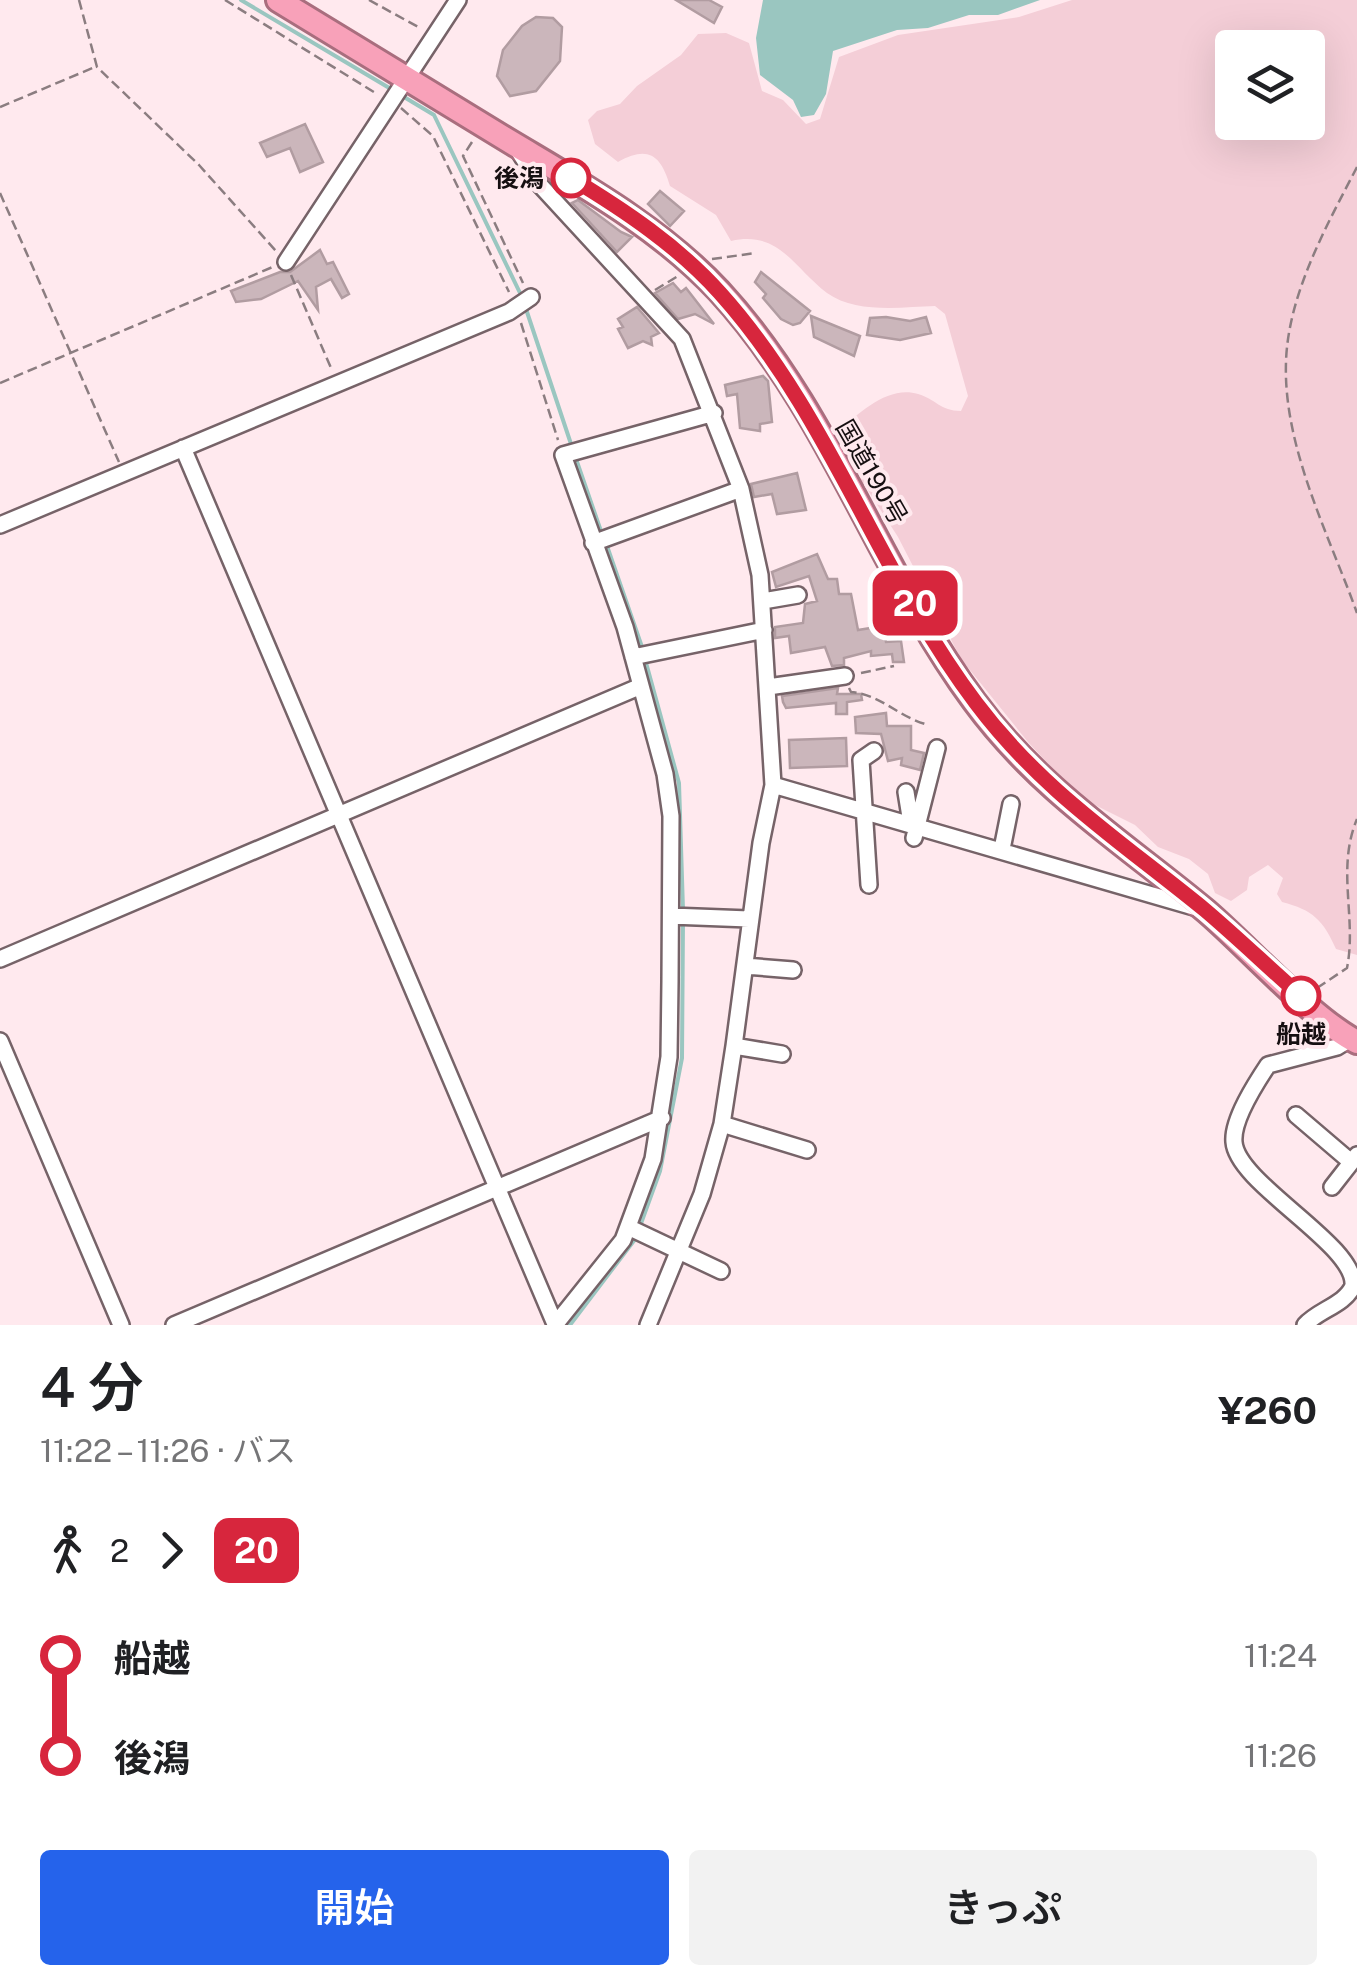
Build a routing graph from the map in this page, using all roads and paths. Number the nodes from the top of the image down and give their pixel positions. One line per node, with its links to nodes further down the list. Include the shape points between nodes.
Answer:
1 (80, 0): 7 (path)
2 (225, 0): 9 (path)
3 (278, 0): 8 (highway, 国道190号)
4 (369, 0): 6 (path)
5 (458, 0): 6 (street)
6 (433, 37): 8 (street)
7 (97, 66): 10 (path); 15 (path)
8 (406, 77): 9 (street); 11 (highway, 国道190号)
9 (389, 101): 15 (street); 17 (path, via 433,136)
10 (0, 108)
11 (488, 128): 12 (highway, 国道190号); 16 (path, via 463,156)
12 (513, 143): 21 (street, via 540,184 682,339); 49 (highway, 国道190号, via 642,224 718,290 810,419 949,664 1001,735 1090,824)
13 (1357, 167): 30 (path, via 1306,277 1286,364 1310,485)
14 (0, 194): 18 (path)
15 (286, 262): 18 (path); 20 (path)
16 (530, 298): 17 (street)
17 (514, 305): 20 (street); 23 (path)
18 (72, 353): 19 (path); 24 (path)
19 (0, 383)
20 (338, 383): 22 (street)
21 (714, 413): 23 (street); 25 (street)
22 (183, 448): 24 (street); 44 (street)
23 (563, 455): 27 (street)
24 (124, 473): 26 (street)
25 (741, 488): 27 (street); 29 (street)
26 (0, 525)
27 (593, 543): 32 (street)
28 (798, 595): 29 (street)
29 (763, 601): 31 (street)
30 (1357, 613)
31 (764, 630): 32 (street); 36 (street)
32 (633, 657): 35 (street)
33 (894, 666): 34 (path)
34 (846, 676): 36 (street); 37 (path, via 851,692 870,693 898,716)
35 (641, 686): 44 (street); 50 (street, via 669,802)
36 (768, 687): 40 (street)
37 (926, 724)
38 (937, 748): 46 (street)
39 (874, 751): 43 (street, via 861,760)
40 (774, 784): 43 (street); 51 (street)
41 (906, 792): 46 (street)
42 (1011, 804): 47 (street)
43 (864, 812): 46 (street); 48 (street)
44 (338, 815): 52 (street); 65 (street)
45 (1357, 819): 55 (path, via 1345,871 1352,951 1347,968)
46 (915, 828): 47 (street)
47 (1002, 848): 49 (street)
48 (869, 884)
49 (1205, 910): 55 (highway, 国道190号)
50 (671, 916): 51 (street); 61 (street)
51 (749, 919): 53 (street)
52 (0, 959)
53 (745, 966): 54 (street); 58 (street)
54 (792, 970)
55 (1303, 998): 56 (highway, 国道190号)
56 (1354, 1040): 74 (street, via 1268,1065 1234,1134 1234,1147 1252,1172 1332,1244 1353,1273 1345,1297)
57 (0, 1041): 70 (street)
58 (734, 1046): 59 (street); 62 (street)
59 (782, 1054)
60 (1296, 1114): 64 (street)
61 (662, 1118): 65 (street); 67 (street)
62 (722, 1124): 63 (street); 68 (street)
63 (808, 1150)
64 (1354, 1158): 66 (street)
65 (497, 1187): 71 (street); 72 (street)
66 (1332, 1187)
67 (628, 1227): 68 (street); 72 (street)
68 (678, 1249): 69 (street); 73 (street)
69 (721, 1270)
70 (121, 1325)
71 (174, 1325)
72 (555, 1325)
73 (648, 1325)
74 (1306, 1325)

